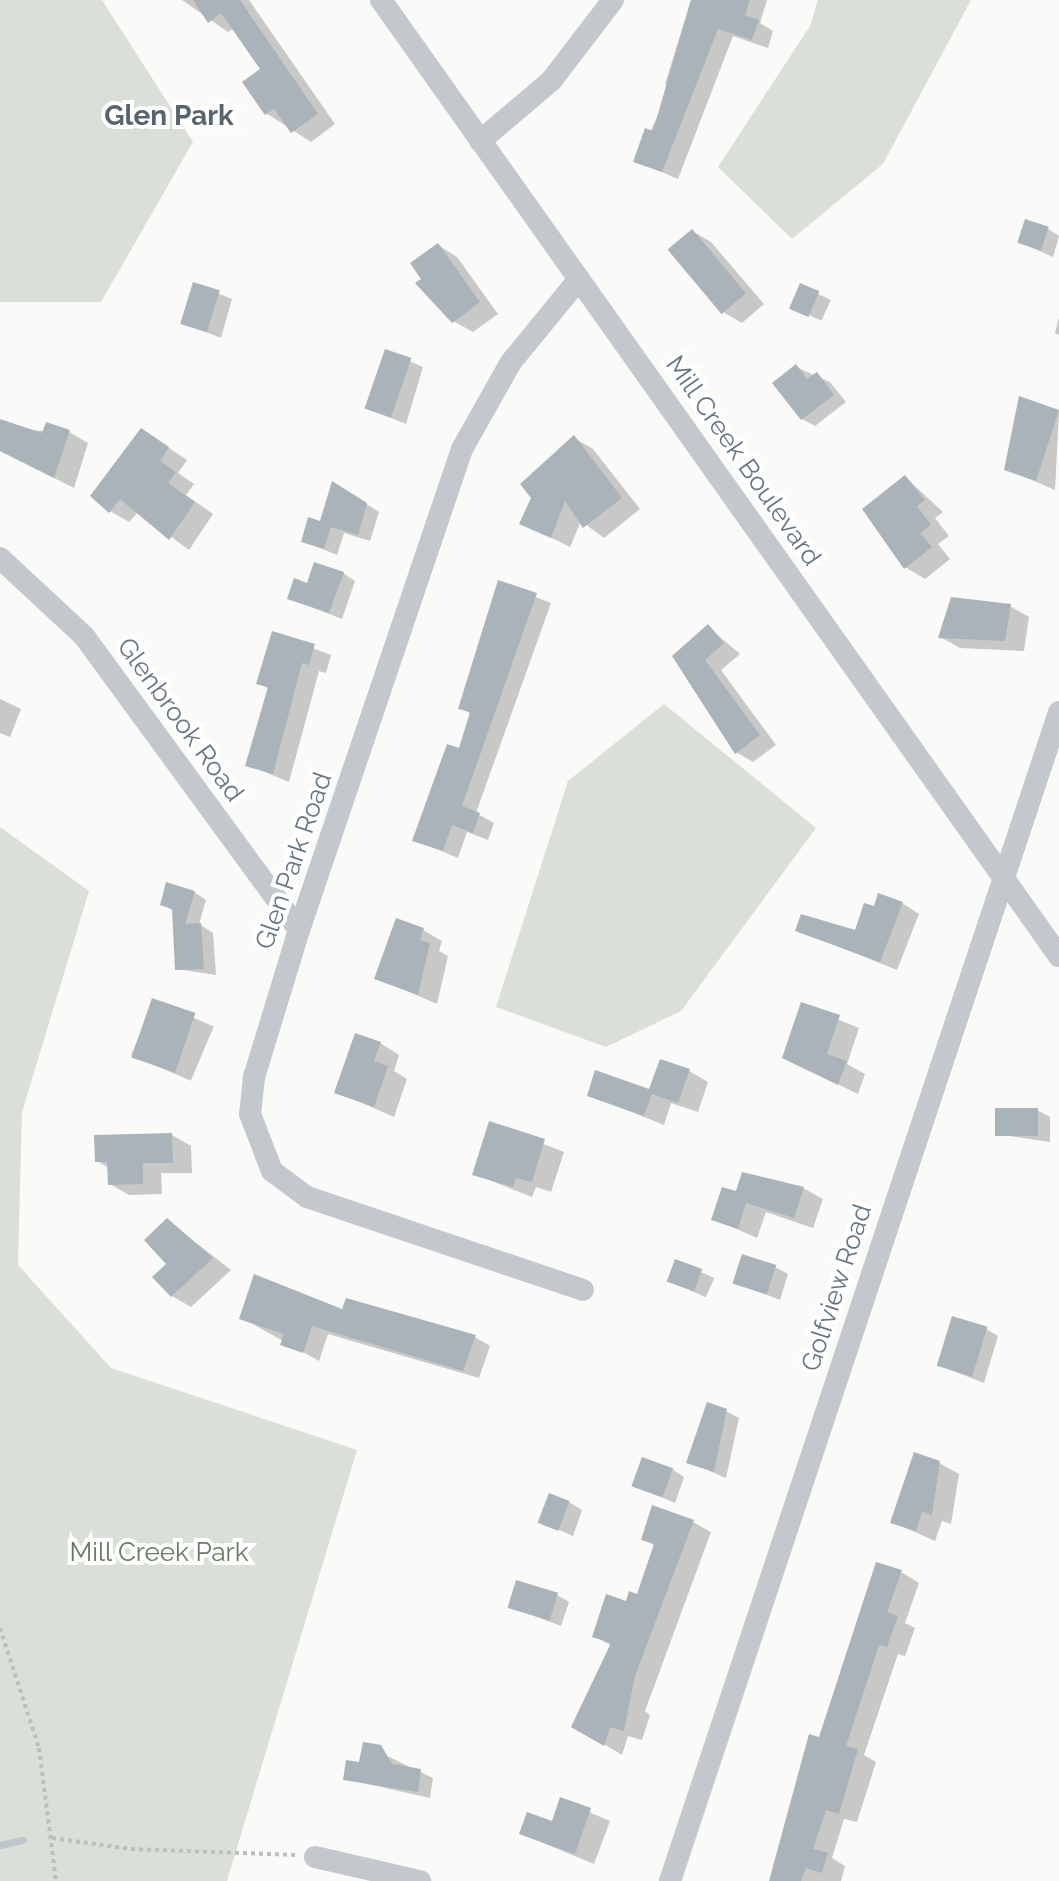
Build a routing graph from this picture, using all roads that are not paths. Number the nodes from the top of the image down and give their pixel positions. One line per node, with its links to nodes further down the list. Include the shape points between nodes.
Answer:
1 (381, 0): 3 (street, Mill Creek Boulevard)
2 (613, 0): 3 (street, via 551,81)
3 (480, 141): 4 (street, Mill Creek Boulevard)
4 (579, 279): 7 (street, Mill Creek Boulevard); 8 (street, Glen Park Road, via 511,362 462,449)
5 (0, 558): 8 (street, Glenbrook Road, via 84,636)
6 (1059, 712): 7 (street, Golfview Road)
7 (1003, 876): 9 (street, Mill Creek Boulevard); 13 (street, Golfview Road)
8 (299, 930): 10 (street, Glen Park Road, via 250,1100 254,1135 272,1171 307,1197)
9 (1059, 956)
10 (583, 1290)
11 (315, 1857): 12 (street)
12 (420, 1881)
13 (670, 1881)

